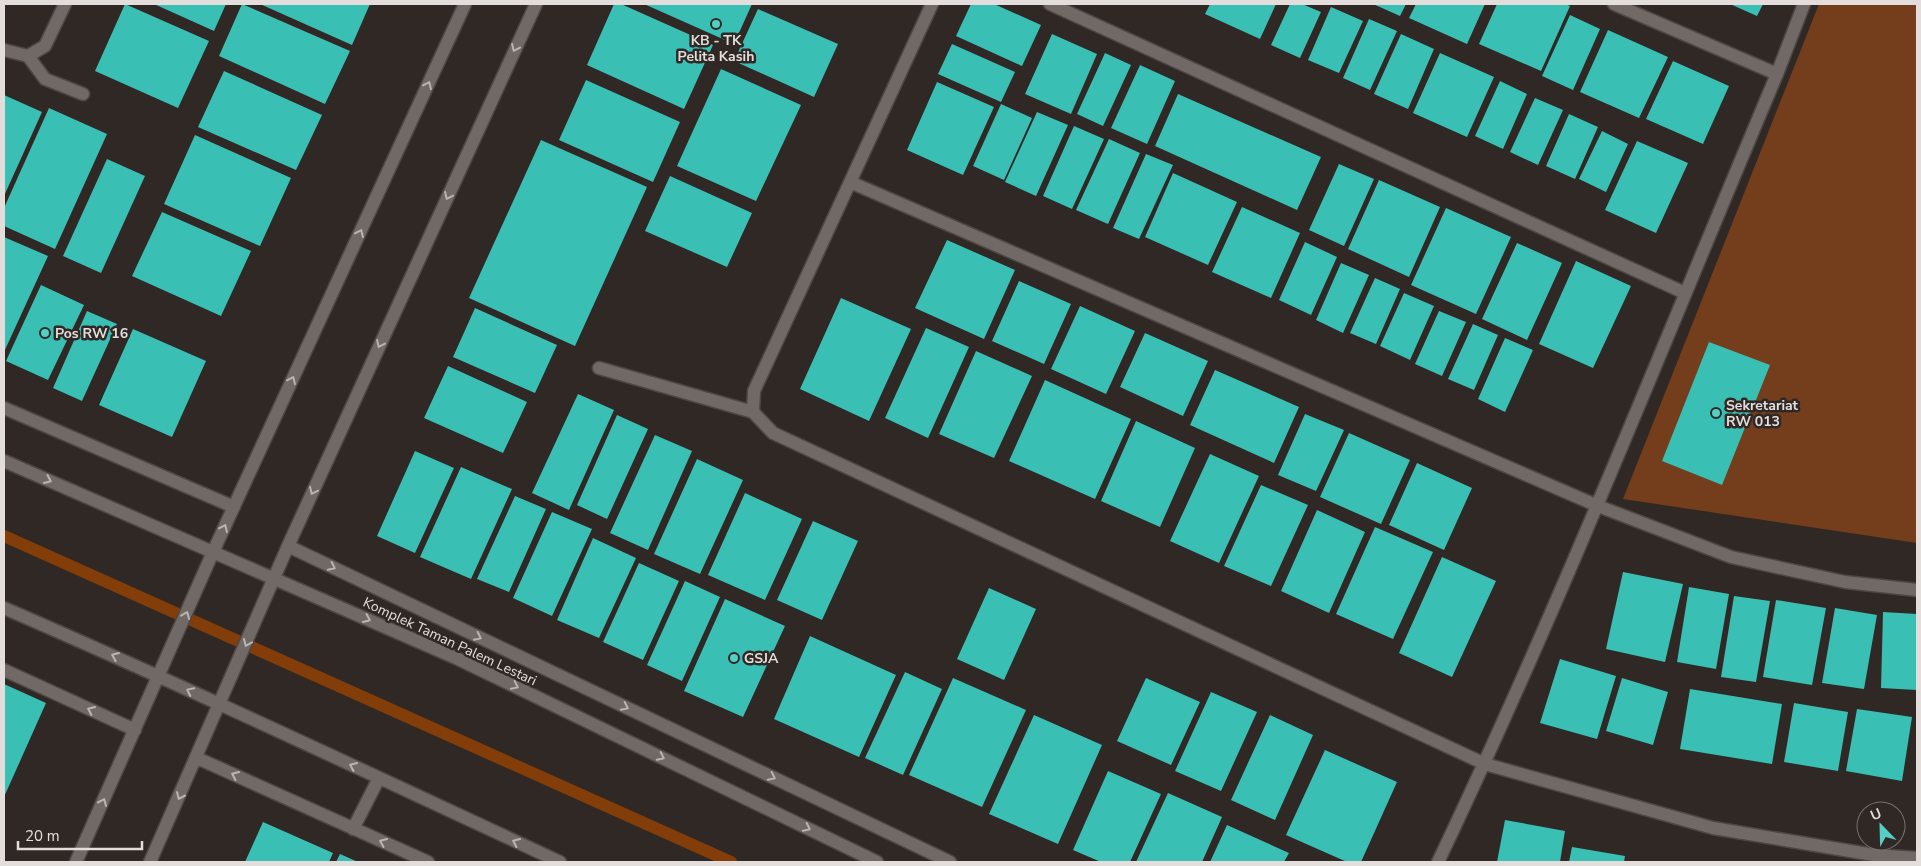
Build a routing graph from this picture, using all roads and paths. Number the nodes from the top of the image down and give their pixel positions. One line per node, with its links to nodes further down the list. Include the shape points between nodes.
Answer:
1 (65, 4): 9 (street, via 45,46)
2 (465, 4): 19 (street, one-way to 2)
3 (536, 4): 21 (street, one-way to 21)
4 (932, 4): 12 (street)
5 (1050, 4): 13 (street)
6 (1614, 4): 10 (street)
7 (1804, 4): 10 (street)
8 (4, 50): 9 (street)
9 (28, 56): 11 (street, via 45,78)
10 (1777, 74): 13 (street)
11 (83, 94)
12 (850, 182): 16 (street, via 754,391); 20 (street)
13 (1685, 293): 20 (street)
14 (599, 368): 16 (street)
15 (6, 409): 17 (street); 19 (street)
16 (753, 412): 31 (street, via 773,433)
17 (4, 423)
18 (4, 461): 22 (street, Komplek Taman Palem Lestari, one-way to 22)
19 (234, 506): 22 (street, one-way to 19)
20 (1598, 506): 24 (street, via 1731,557 1845,582); 31 (street)
21 (288, 546): 23 (street); 40 (street, one-way to 40)
22 (213, 552): 23 (street, Komplek Taman Palem Lestari); 27 (street, one-way to 22)
23 (274, 578): 28 (street, one-way to 28); 39 (street, Komplek Taman Palem Lestari, one-way to 39, via 456,658)
24 (1917, 590)
25 (4, 608): 27 (street, one-way to 25)
26 (4, 670): 29 (street, one-way to 26)
27 (159, 676): 28 (street, one-way to 27); 29 (street)
28 (220, 706): 30 (street); 32 (street, one-way to 28)
29 (135, 730): 35 (street, one-way to 29)
30 (197, 758): 33 (street, one-way to 30); 36 (street, one-way to 36)
31 (1485, 764): 34 (street, via 1713,828 1874,855); 41 (street)
32 (379, 778): 33 (street); 38 (street, one-way to 32)
33 (353, 829): 37 (street, one-way to 33)
34 (1917, 858)
35 (76, 862)
36 (150, 862)
37 (428, 862)
38 (560, 862)
39 (877, 862)
40 (950, 862)
41 (1438, 862)

